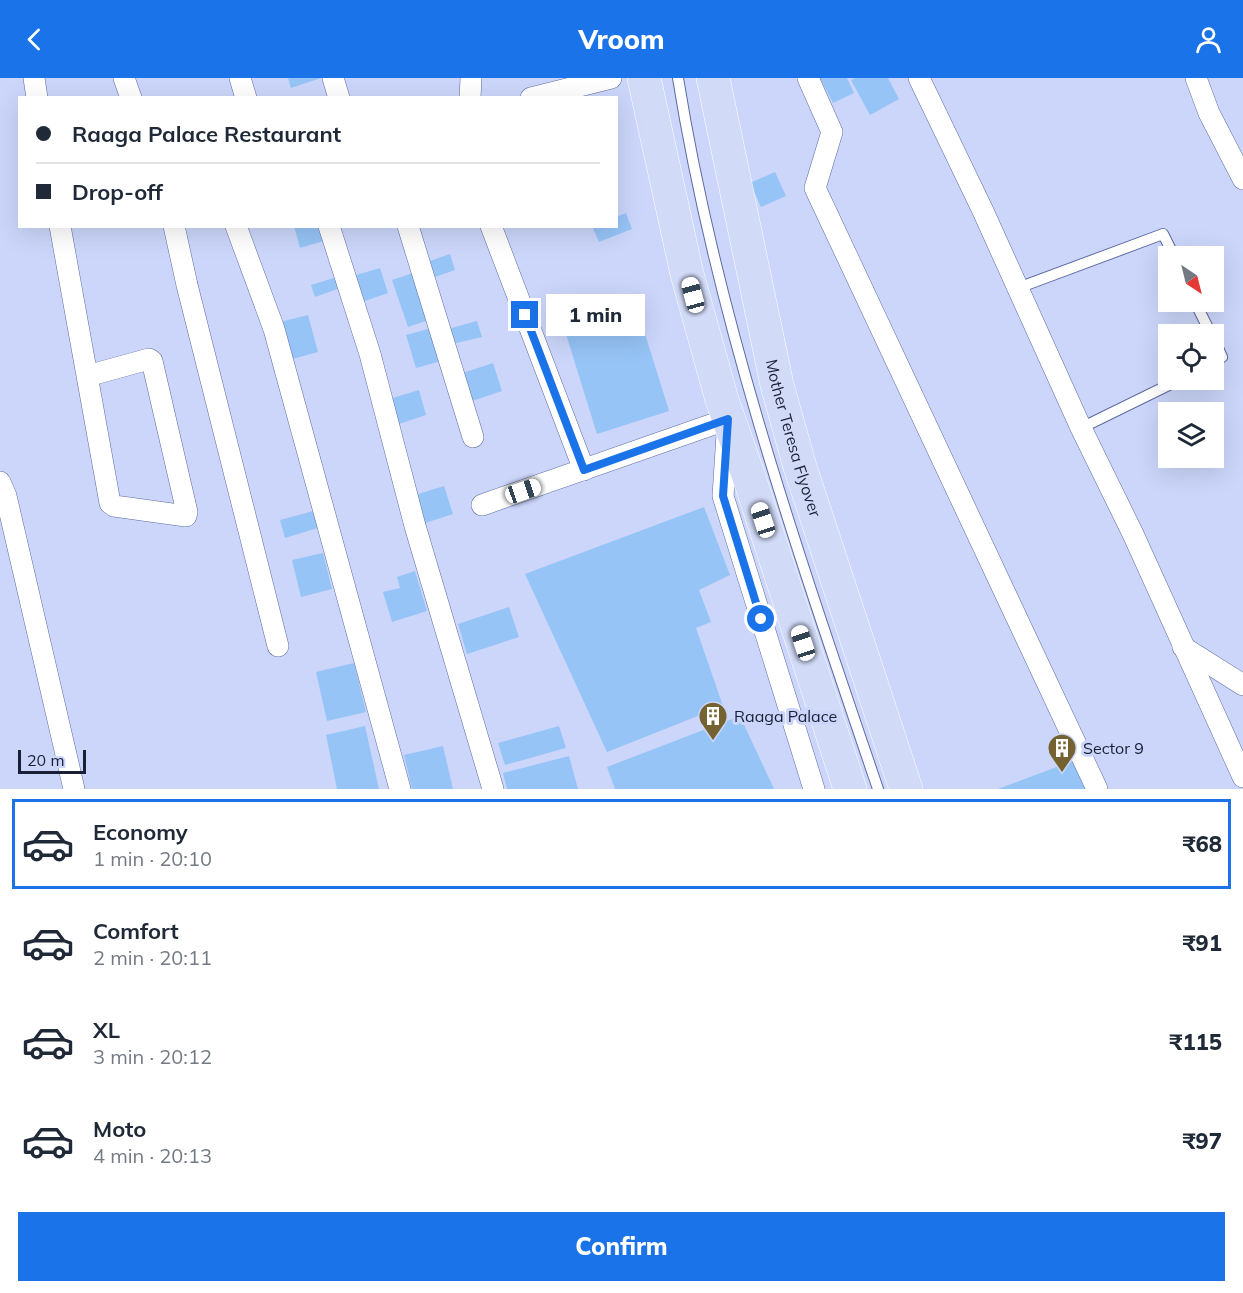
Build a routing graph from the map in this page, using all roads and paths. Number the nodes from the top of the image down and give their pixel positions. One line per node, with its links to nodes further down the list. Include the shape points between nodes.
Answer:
1 (34, 78): 13 (street)
2 (124, 78): 14 (street)
3 (240, 78): 15 (street)
4 (333, 78): 16 (street)
5 (471, 78): 17 (street)
6 (611, 78): 18 (street)
7 (644, 78): 30 (main road, Mother Teresa Flyover, via 687,274)
8 (678, 78): 34 (lane, via 719,282)
9 (713, 78): 34 (main road, Mother Teresa Flyover, via 777,385)
10 (808, 78): 48 (street, via 832,132 815,188)
11 (919, 78): 27 (street)
12 (1196, 78): 19 (street)
13 (38, 96)
14 (130, 96)
15 (245, 96)
16 (338, 96)
17 (470, 96)
18 (539, 96)
19 (1243, 180)
20 (60, 228): 28 (street)
21 (174, 228): 37 (street)
22 (237, 228): 42 (street, via 274,329)
23 (330, 228): 43 (street, via 370,354 415,526)
24 (409, 228): 32 (street)
25 (492, 228): 33 (street)
26 (1169, 246): 27 (lane, via 1163,234)
27 (1018, 288): 31 (street)
28 (87, 376): 28 (street, via 111,505 186,516 152,361)
29 (1159, 390): 31 (lane)
30 (728, 419): 33 (street); 34 (main road, Mother Teresa Flyover); 44 (street, via 723,496)
31 (1081, 428): 38 (street)
32 (473, 437)
33 (584, 470): 36 (street)
34 (775, 473): 45 (main road, Mother Teresa Flyover); 46 (lane); 47 (main road, Mother Teresa Flyover)
35 (0, 482): 41 (street)
36 (482, 505)
37 (278, 646)
38 (1183, 647): 39 (street); 40 (street)
39 (1243, 685)
40 (1243, 777)
41 (74, 789)
42 (400, 789)
43 (493, 789)
44 (814, 789)
45 (850, 789)
46 (878, 789)
47 (906, 789)
48 (1097, 789)

